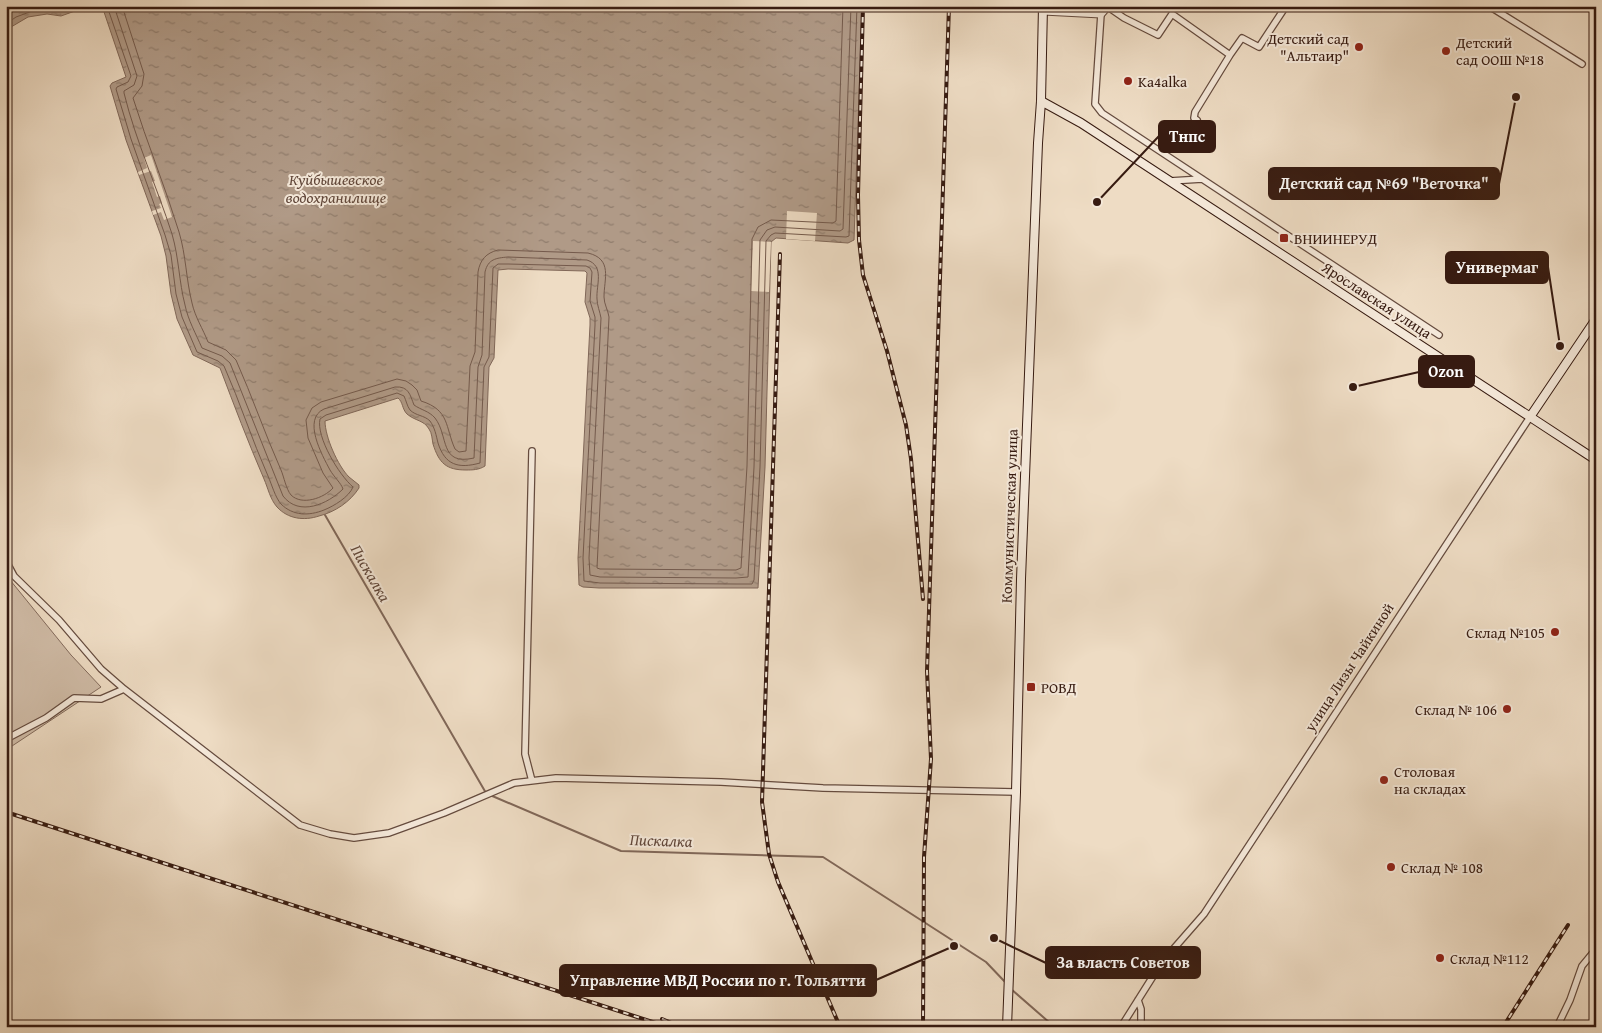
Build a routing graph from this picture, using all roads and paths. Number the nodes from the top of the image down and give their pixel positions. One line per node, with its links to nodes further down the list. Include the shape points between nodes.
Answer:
1 (1286, 6): 6 (street, via 1259,47 1242,38)
2 (1489, 6): 7 (street)
3 (1108, 7): 5 (street); 6 (street, via 1158,35 1172,14)
4 (1043, 9): 5 (street); 8 (main road, Коммунистическая улица)
5 (1101, 14): 10 (street, via 1095,104 1102,113)
6 (1230, 55): 9 (street, via 1194,112)
7 (1582, 64)
8 (1041, 101): 11 (main road, Ярославская улица); 21 (main road, Коммунистическая улица, via 1020,579)
9 (1196, 120)
10 (1202, 179): 11 (street); 13 (street)
11 (1170, 181): 14 (main road, Ярославская улица)
12 (1596, 319): 14 (main road, улица Лизы Чайкиной)
13 (1439, 335)
14 (1530, 417): 16 (main road, Ярославская улица); 23 (street, улица Лизы Чайкиной, via 1204,914 1162,962)
15 (532, 451): 20 (street, via 525,754)
16 (1596, 460)
17 (6, 562): 18 (street, via 14,576 59,620 101,669)
18 (124, 689): 19 (street, via 101,699 74,698 46,718); 20 (street, via 300,825 330,834 354,838 388,833 514,783)
19 (6, 739)
20 (532, 781): 21 (street, via 556,778)
21 (1016, 792): 24 (main road, Коммунистическая улица)
22 (1596, 950): 27 (street, via 1582,966)
23 (1138, 1000): 25 (street, улица Лизы Чайкиной); 26 (street)
24 (1006, 1027)
25 (1121, 1027)
26 (1142, 1027)
27 (1558, 1027)

